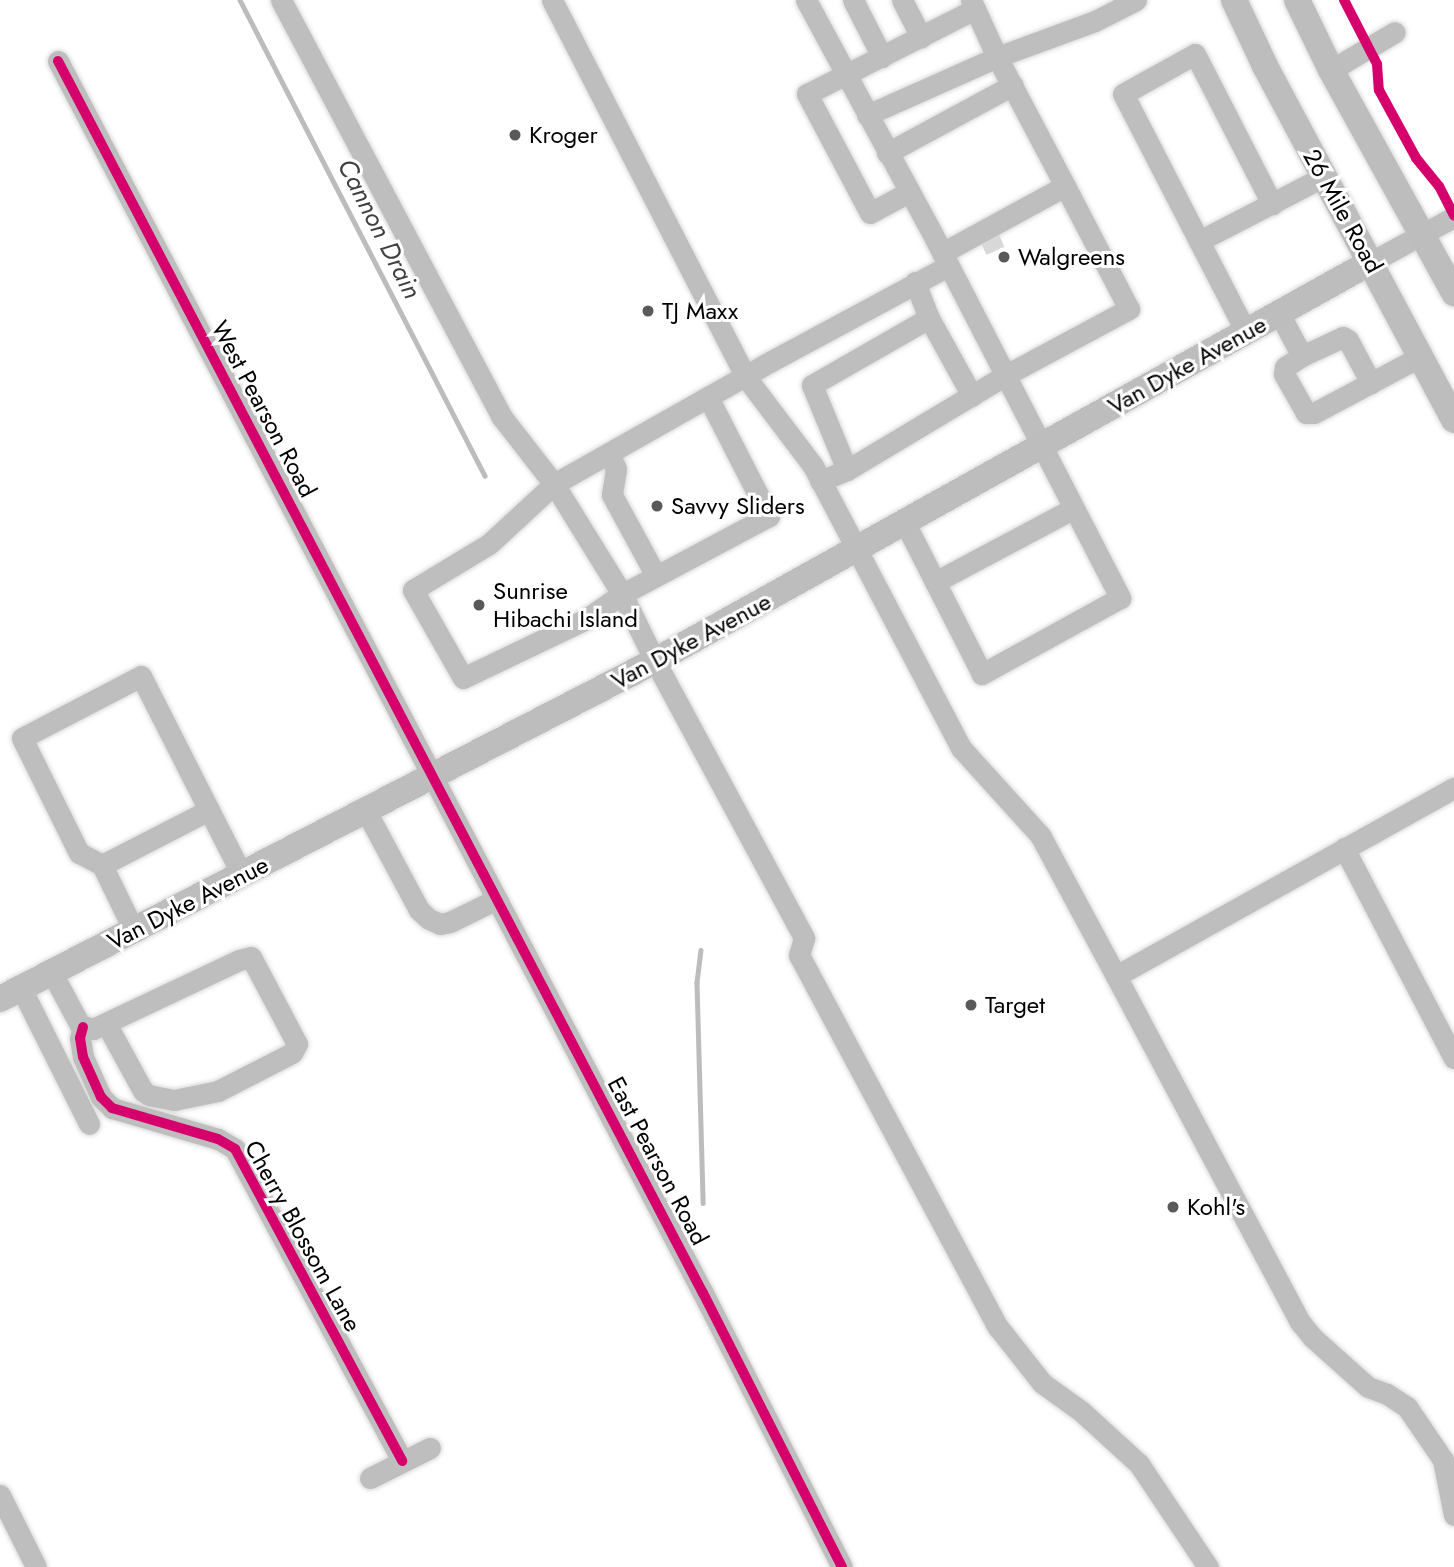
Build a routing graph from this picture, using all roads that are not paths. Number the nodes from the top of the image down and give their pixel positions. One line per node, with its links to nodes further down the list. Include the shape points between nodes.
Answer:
1 (281, 0): 49 (street, via 501,416)
2 (552, 0): 40 (street)
3 (806, 0): 17 (street)
4 (853, 0): 13 (street)
5 (902, 0): 12 (street)
6 (1136, 0): 14 (street, via 1096,21)
7 (1234, 0): 22 (main road, 26 Mile Road)
8 (1281, 0): 20 (main road, via 1335,103)
9 (1297, 0): 16 (main road)
10 (973, 5): 12 (street); 14 (street)
11 (1395, 33): 16 (street)
12 (921, 37): 13 (street)
13 (882, 57): 17 (street)
14 (997, 57): 18 (street); 19 (street)
15 (58, 61): 57 (street, West Pearson Road)
16 (1331, 70): 20 (main road)
17 (845, 75): 19 (street); 24 (street, via 807,94 865,204 870,213)
18 (1013, 85): 21 (street); 23 (street)
19 (867, 115): 21 (street)
20 (1360, 119): 28 (main road)
21 (887, 153): 24 (street)
22 (1323, 177): 25 (street); 31 (main road, 26 Mile Road)
23 (1065, 186): 26 (street); 39 (street, via 1129,309)
24 (909, 192): 30 (street)
25 (1272, 204): 29 (street); 29 (street, via 1195,54 1123,94)
26 (1021, 210): 30 (street); 30 (street, via 1008,232 972,250)
27 (1454, 217): 28 (street)
28 (1423, 234): 31 (street); 33 (main road)
29 (1199, 241): 36 (street)
30 (947, 255): 32 (street); 39 (street)
31 (1371, 262): 34 (main road, Van Dyke Avenue); 38 (main road, 26 Mile Road)
32 (915, 282): 35 (street); 40 (street)
33 (1454, 293)
34 (1279, 313): 36 (main road, Van Dyke Avenue); 37 (street)
35 (929, 318): 42 (street); 47 (street, via 812,385)
36 (1247, 332): 45 (main road, Van Dyke Avenue)
37 (1302, 356): 41 (street, via 1343,337); 41 (street, via 1285,367 1284,374 1307,413)
38 (1421, 356): 41 (street); 44 (main road, 26 Mile Road)
39 (1006, 375): 42 (street); 45 (street)
40 (745, 376): 43 (street); 48 (street)
41 (1371, 383)
42 (972, 396): 47 (street)
43 (708, 397): 46 (street); 53 (street, via 769,516)
44 (1454, 420)
45 (1043, 446): 50 (street); 51 (main road, Van Dyke Avenue)
46 (609, 453): 49 (street); 53 (street, via 617,470 612,495)
47 (847, 470): 48 (street)
48 (820, 481): 52 (street)
49 (555, 484): 55 (street); 55 (street, via 489,544 413,590 463,678 586,620)
50 (1074, 508): 54 (street); 54 (street, via 1120,598 982,674)
51 (905, 523): 52 (main road, Van Dyke Avenue); 54 (street)
52 (855, 551): 56 (main road, Van Dyke Avenue); 67 (street, via 961,748 1040,835)
53 (656, 576): 55 (street)
54 (935, 582)
55 (622, 594): 56 (street)
56 (655, 661): 57 (main road, Van Dyke Avenue); 80 (street, via 804,938 799,955 998,1327 1042,1383 1081,1411 1139,1464)
57 (433, 777): 60 (main road, Van Dyke Avenue); 64 (street, East Pearson Road)
58 (1454, 788): 61 (street)
59 (209, 810): 62 (street); 62 (street, via 141,676 22,738 79,853); 63 (street)
60 (366, 811): 63 (main road, Van Dyke Avenue); 64 (street, via 419,910 429,919 450,922)
61 (1344, 848): 67 (street); 71 (street)
62 (102, 865): 65 (street)
63 (242, 875): 65 (main road, Van Dyke Avenue)
64 (497, 899): 79 (street, East Pearson Road)
65 (134, 931): 66 (main road, Van Dyke Avenue)
66 (52, 972): 68 (main road, Van Dyke Avenue); 70 (street)
67 (1116, 976): 77 (street, via 1300,1322 1368,1387 1407,1407 1443,1460)
68 (11, 994): 72 (street)
69 (107, 1025): 69 (street, via 246,957 256,964 297,1044 292,1053 218,1091 174,1100 143,1091); 70 (street)
70 (83, 1027): 74 (street, Cherry Blossom Lane, via 83,1057 101,1097 112,1108 218,1139 235,1149)
71 (1454, 1058)
72 (89, 1124)
73 (430, 1448): 74 (street)
74 (402, 1461): 75 (street)
75 (370, 1478)
76 (0, 1495): 78 (street)
77 (1454, 1515)
78 (36, 1567)
79 (842, 1567)
80 (1209, 1567)

